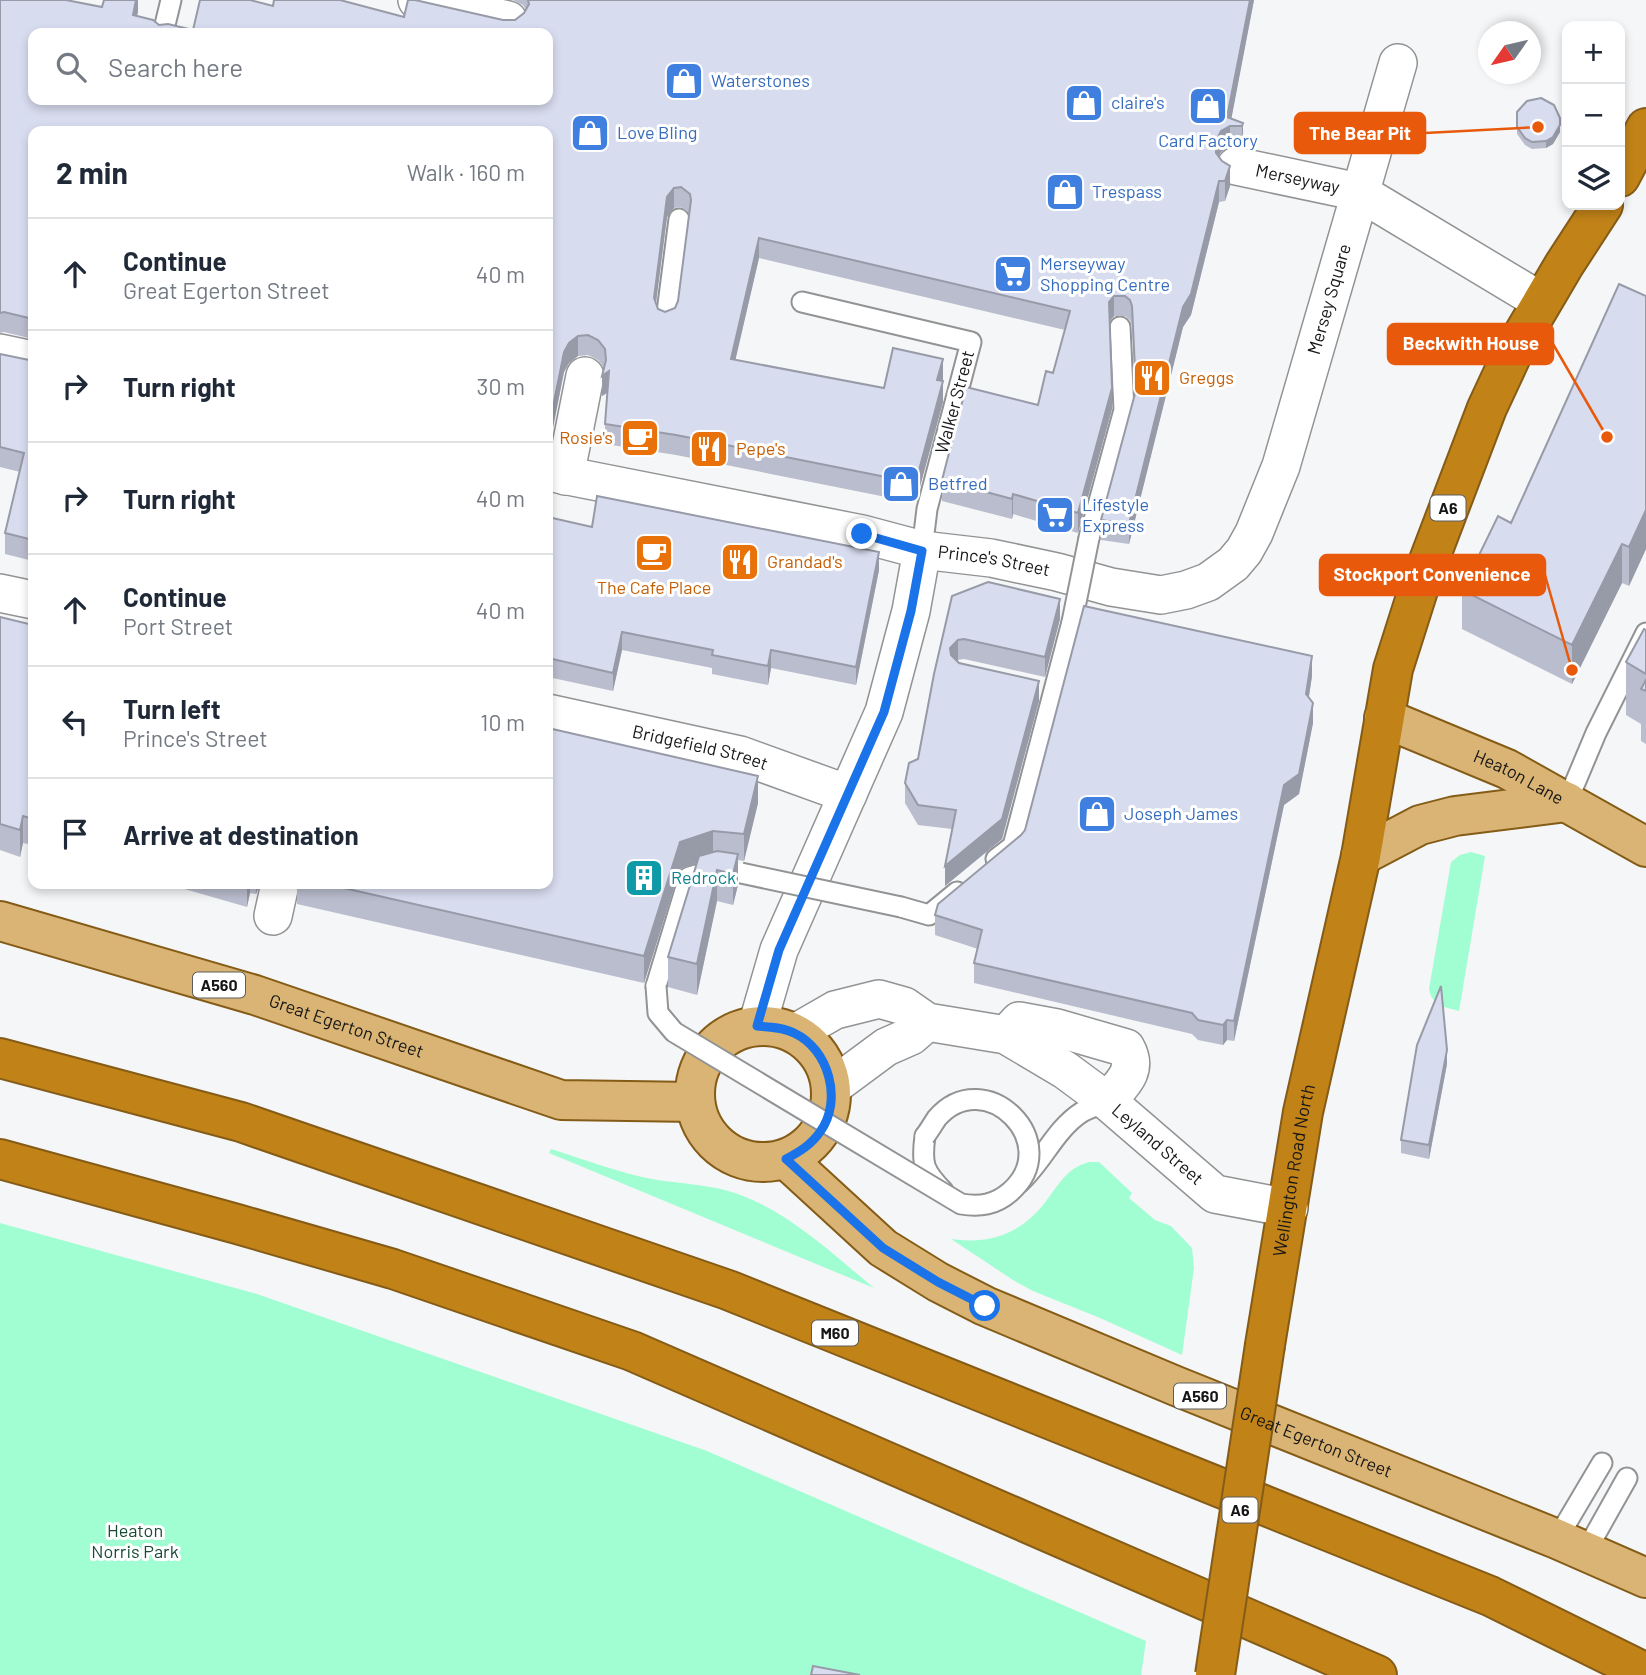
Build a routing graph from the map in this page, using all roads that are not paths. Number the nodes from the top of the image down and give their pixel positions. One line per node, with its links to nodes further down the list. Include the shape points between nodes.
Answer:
1 (171, 0): 4 (lane)
2 (417, 0): 3 (street)
3 (508, 20)
4 (164, 28)
5 (1398, 63): 9 (street, Mersey Square)
6 (1646, 128): 8 (highway)
7 (1236, 166): 9 (street, Merseyway)
8 (1625, 168)
9 (1359, 192): 13 (street, Merseyway); 20 (street, Mersey Square, via 1281,466)
10 (1600, 210): 13 (highway, A6)
11 (679, 219): 14 (lane)
12 (802, 302): 21 (lane, Walker Street, via 971,342 927,509)
13 (1542, 302): 26 (highway, Wellington Road North / A6, via 1514,350 1462,469 1392,669)
14 (666, 320)
15 (1120, 327): 38 (lane, bridge, via 1124,410 1089,538 1072,622 1050,685 1037,761 1013,846 929,915 716,869 689,877 656,986 658,1013 674,1032 961,1204 990,1204 1016,1187 1029,1159 1029,1144 1014,1116 1001,1106 982,1099 952,1106 926,1136 926,1173 962,1203 986,1205 1009,1191 1029,1174 1080,1113)
16 (0, 353): 17 (street)
17 (28, 359)
18 (585, 376): 19 (street)
19 (557, 474): 21 (street, Prince's Street, via 862,534)
20 (1254, 533): 21 (street, Prince's Street, via 1233,565 1208,582 1161,595 991,558)
21 (922, 551): 27 (street, via 884,712)
22 (0, 593): 23 (street)
23 (28, 599)
24 (1646, 633): 28 (lane)
25 (553, 714): 27 (street, Bridgefield Street, via 740,755)
26 (1384, 719): 28 (main road, Heaton Lane, via 1507,769); 30 (highway, Wellington Road North / A6)
27 (848, 794): 33 (street, via 779,950)
28 (1567, 802): 29 (main road, Heaton Lane); 30 (main road, via 1420,825)
29 (1646, 847)
30 (1361, 856): 42 (highway, Wellington Road North / A6, via 1303,1112)
31 (0, 921): 39 (main road, Great Egerton Street / A560, via 255,995 561,1100)
32 (927, 1022): 34 (street, Leyland Street, via 904,1006 878,999 835,1010); 35 (street, Leyland Street); 37 (street)
33 (757, 1026): 34 (main road); 39 (main road, via 735,1031 717,1043 696,1081)
34 (795, 1033): 37 (main road, via 813,1047)
35 (1006, 1035): 38 (street, Leyland Street); 38 (street, Leyland Street, via 1019,1021 1126,1048 1133,1068)
36 (0, 1058): 47 (highway, M60, via 242,1122 728,1290 1490,1596)
37 (832, 1087): 41 (main road, via 830,1110 821,1131 806,1148)
38 (1107, 1101): 42 (street, Leyland Street, via 1215,1194)
39 (695, 1102): 41 (main road, via 701,1122 727,1152 746,1160)
40 (0, 1159): 49 (highway, via 393,1269 632,1351)
41 (786, 1159): 45 (main road, Great Egerton Street / A560, via 883,1248 985,1306)
42 (1289, 1208): 48 (highway, Wellington Road North / A6, bridge)
43 (1602, 1463): 45 (lane)
44 (1628, 1478): 45 (lane)
45 (1572, 1545): 46 (main road, Great Egerton Street / A560)
46 (1646, 1578)
47 (1646, 1673)
48 (1215, 1675)
49 (1377, 1675)

